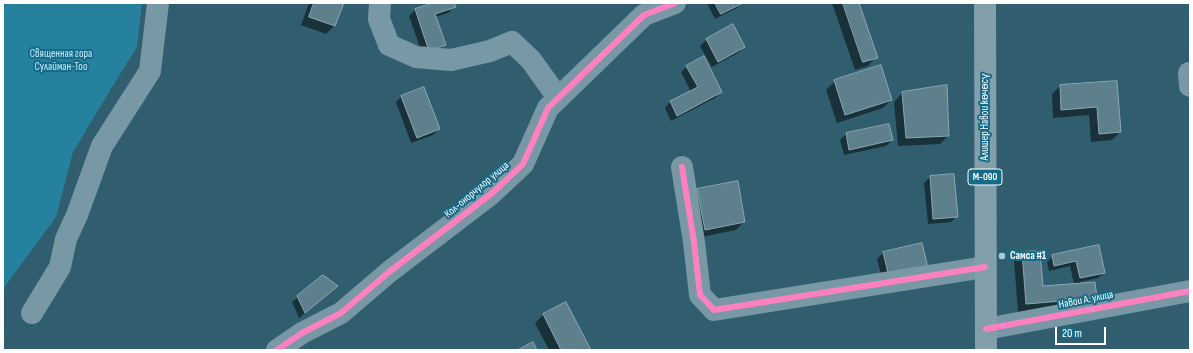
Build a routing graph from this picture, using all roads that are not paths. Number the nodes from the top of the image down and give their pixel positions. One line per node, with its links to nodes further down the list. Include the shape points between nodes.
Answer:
1 (158, 3): 9 (street, via 150,71 102,146 78,215 66,239 60,266)
2 (380, 3): 5 (street, via 379,18 389,45 416,57 451,60 512,42 531,60)
3 (675, 3): 5 (street, Кол-онорчулор улица, via 644,15)
4 (984, 3): 7 (main road, Алишер Навои көчөсү / М-090)
5 (560, 96): 11 (street, Кол-онорчулор улица, via 548,108 523,164 491,194 389,272 341,313 302,333)
6 (682, 167): 7 (street, via 700,295 714,310)
7 (985, 267): 10 (main road, Алишер Навои көчөсү / М-090)
8 (1190, 291): 10 (street, Навои А. улица)
9 (32, 313)
10 (986, 340)
11 (278, 350)

